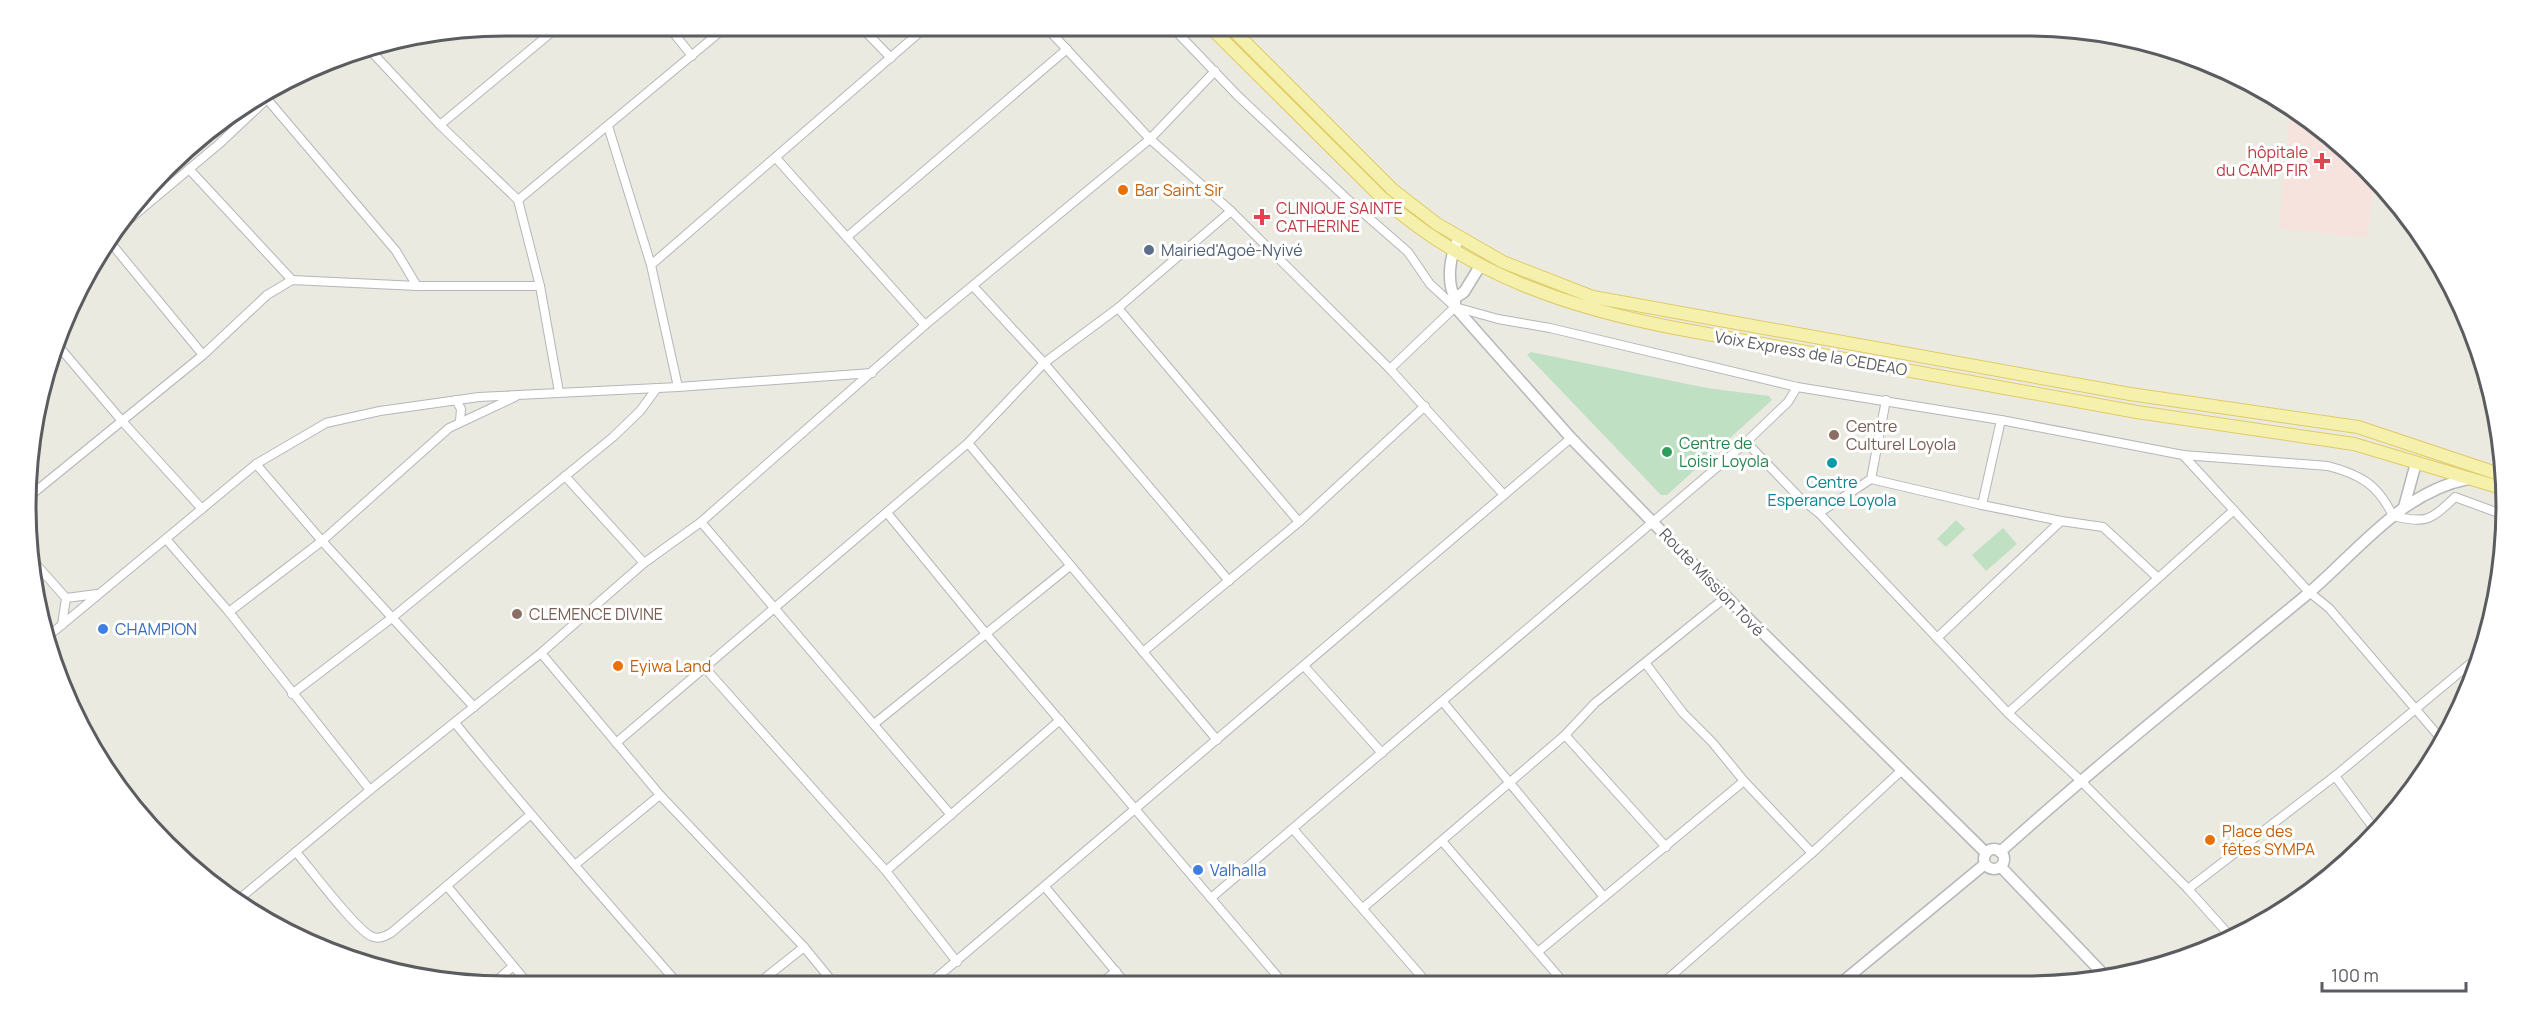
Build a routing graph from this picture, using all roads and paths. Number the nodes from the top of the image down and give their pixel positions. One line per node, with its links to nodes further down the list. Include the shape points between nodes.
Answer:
1 (547, 36): 17 (street)
2 (676, 36): 12 (street)
3 (715, 36): 12 (street)
4 (870, 36): 13 (street)
5 (916, 36): 13 (street)
6 (1055, 36): 10 (street)
7 (1181, 36): 14 (street)
8 (1219, 36): 28 (main road, Voix Express de la CEDEAO, via 1381,197 1405,219)
9 (1239, 36): 26 (main road, via 1393,190)
10 (1067, 49): 19 (street); 25 (street)
11 (374, 55): 17 (street)
12 (692, 56): 18 (street)
13 (891, 58): 20 (street)
14 (1215, 71): 19 (street); 35 (street, via 1336,189 1408,252 1430,284)
15 (269, 100): 32 (street, via 396,251)
16 (243, 116): 21 (street)
17 (440, 125): 22 (street)
18 (608, 126): 22 (street); 29 (street)
19 (1150, 140): 24 (street); 34 (street)
20 (776, 158): 25 (street); 29 (street)
21 (189, 169): 23 (street); 31 (street)
22 (518, 200): 33 (street)
23 (144, 207)
24 (1230, 211): 36 (street); 41 (street)
25 (847, 237): 37 (street)
26 (1460, 238): 28 (street); 54 (main road, via 1509,265 1593,297 2130,394)
27 (114, 247): 39 (street)
28 (1452, 250): 30 (main road, Voix Express de la CEDEAO); 35 (street, via 1450,289)
29 (651, 265): 43 (street)
30 (1479, 266): 35 (street); 58 (main road, Voix Express de la CEDEAO, via 1548,296 1631,320 2137,412)
31 (292, 280): 32 (street); 39 (street, via 267,295)
32 (417, 286): 33 (street)
33 (540, 286): 46 (street)
34 (973, 286): 37 (street); 40 (street)
35 (1455, 302): 41 (street); 44 (street, via 1498,319); 55 (street, Route Mission Tové)
36 (1118, 308): 40 (street); 82 (street)
37 (925, 325): 42 (street)
38 (63, 351): 52 (street)
39 (203, 355): 52 (street)
40 (1044, 363): 57 (street); 89 (street)
41 (1390, 369): 50 (street)
42 (872, 373): 43 (street); 81 (street)
43 (678, 387): 45 (street)
44 (1797, 387): 49 (street); 56 (street, via 1788,402)
45 (657, 388): 46 (street); 65 (street, via 640,411)
46 (559, 392): 47 (street)
47 (519, 396): 48 (street); 53 (street)
48 (456, 400): 53 (street, via 461,409); 62 (street, via 326,423)
49 (1886, 400): 51 (street); 66 (street)
50 (1425, 406): 70 (street); 82 (street)
51 (2001, 420): 59 (street); 71 (street)
52 (122, 421): 69 (street); 73 (street)
53 (460, 421): 84 (street)
54 (2358, 427): 58 (main road); 60 (main road)
55 (1571, 438): 70 (street); 79 (street, Route Mission Tové)
56 (1746, 442): 76 (street); 79 (street)
57 (968, 443): 77 (street); 86 (street)
58 (2354, 444): 61 (main road, Voix Express de la CEDEAO)
59 (2183, 455): 74 (street); 78 (street, via 2328,466 2349,472 2367,481 2385,498)
60 (2450, 459): 63 (main road); 64 (main road)
61 (2416, 463): 63 (main road, Voix Express de la CEDEAO); 72 (street)
62 (256, 464): 73 (street); 84 (street)
63 (2446, 472): 67 (main road, Voix Express de la CEDEAO)
64 (2495, 473)
65 (565, 476): 85 (street); 96 (street)
66 (1871, 479): 71 (street); 76 (street)
67 (2468, 480): 68 (main road, Voix Express de la CEDEAO); 72 (street, via 2448,483)
68 (2495, 487)
69 (36, 491)
70 (1504, 495): 104 (street)
71 (1982, 505): 80 (street)
72 (2404, 507): 78 (street)
73 (202, 509): 83 (street)
74 (2234, 510): 88 (street); 90 (street)
75 (2496, 512): 78 (street, via 2455,496 2428,520)
76 (1819, 513): 100 (street)
77 (888, 514): 94 (street); 99 (street)
78 (2393, 516): 90 (street)
79 (1652, 521): 92 (street, Route Mission Tové); 108 (street)
80 (2061, 521): 88 (street, via 2103,527); 100 (street)
81 (701, 522): 85 (street); 94 (street)
82 (1299, 522): 89 (street)
83 (166, 539): 91 (street); 95 (street)
84 (322, 541): 95 (street); 96 (street)
85 (644, 563): 102 (street)
86 (1070, 566): 99 (street); 101 (street)
87 (40, 569): 93 (street)
88 (2158, 578): 111 (street)
89 (1229, 581): 101 (street)
90 (2309, 592): 110 (street, via 2329,608); 122 (street)
91 (97, 594): 93 (street); 97 (street)
92 (1726, 597): 103 (street); 120 (street, Route Mission Tové)
93 (66, 598): 97 (street)
94 (775, 609): 106 (street); 114 (street)
95 (229, 612): 107 (street)
96 (393, 617): 107 (street); 109 (street)
97 (62, 625): 98 (street)
98 (53, 632)
99 (987, 635): 112 (street); 114 (street)
100 (1937, 638): 111 (street)
101 (1143, 652): 117 (street)
102 (542, 653): 109 (street); 118 (street)
103 (1646, 664): 116 (street, via 1595,703); 123 (street)
104 (1304, 666): 117 (street); 119 (street)
105 (2468, 666): 110 (street)
106 (705, 668): 118 (street); 140 (street)
107 (292, 694): 125 (street)
108 (1443, 702): 119 (street); 124 (street)
109 (474, 707): 113 (street)
110 (2416, 709): 115 (street); 121 (street)
111 (2008, 713): 122 (street)
112 (1060, 720): 127 (street); 129 (street)
113 (454, 723): 125 (street); 128 (street)
114 (874, 724): 129 (street)
115 (2437, 734)
116 (1564, 735): 124 (street); 133 (street)
117 (1217, 740): 127 (street)
118 (615, 743): 126 (street)
119 (1382, 753): 131 (street)
120 (1902, 770): 136 (street); 137 (street, Route Mission Tové)
121 (2335, 776): 130 (street); 143 (street)
122 (2080, 780): 135 (street); 143 (street)
123 (1743, 781): 133 (street); 136 (street)
124 (1510, 784): 132 (street); 145 (street)
125 (370, 790): 134 (street)
126 (660, 795): 138 (street); 149 (street)
127 (1136, 810): 142 (street); 146 (street)
128 (530, 815): 138 (street); 141 (street)
129 (951, 815): 140 (street)
130 (2371, 825)
131 (1293, 829): 146 (street); 147 (street)
132 (1442, 841): 147 (street); 150 (street)
133 (1666, 847): 145 (street)
134 (296, 852): 141 (street, via 354,921 374,938 391,933); 144 (street)
135 (2000, 852): 137 (street, via 1993,849); 139 (street, via 2004,858)
136 (1812, 853): 166 (street)
137 (1986, 859): 139 (street, via 1991,869); 167 (street)
138 (576, 864): 157 (street)
139 (2001, 867): 153 (street)
140 (886, 871): 151 (street)
141 (447, 885): 152 (street)
142 (1045, 887): 151 (street); 154 (street)
143 (2188, 889): 148 (street)
144 (243, 896)
145 (1604, 897): 150 (street)
146 (1211, 898): 163 (street)
147 (1363, 908): 164 (street)
148 (2226, 931)
149 (804, 947): 158 (street); 159 (street)
150 (1539, 951): 165 (street)
151 (957, 962): 160 (street)
152 (513, 966): 155 (street); 156 (street)
153 (2099, 970)
154 (1116, 971): 161 (street); 162 (street)
155 (502, 976)
156 (522, 976)
157 (671, 976)
158 (768, 976)
159 (828, 976)
160 (939, 976)
161 (1110, 976)
162 (1120, 976)
163 (1277, 976)
164 (1421, 976)
165 (1559, 976)
166 (1671, 976)
167 (1850, 976)

